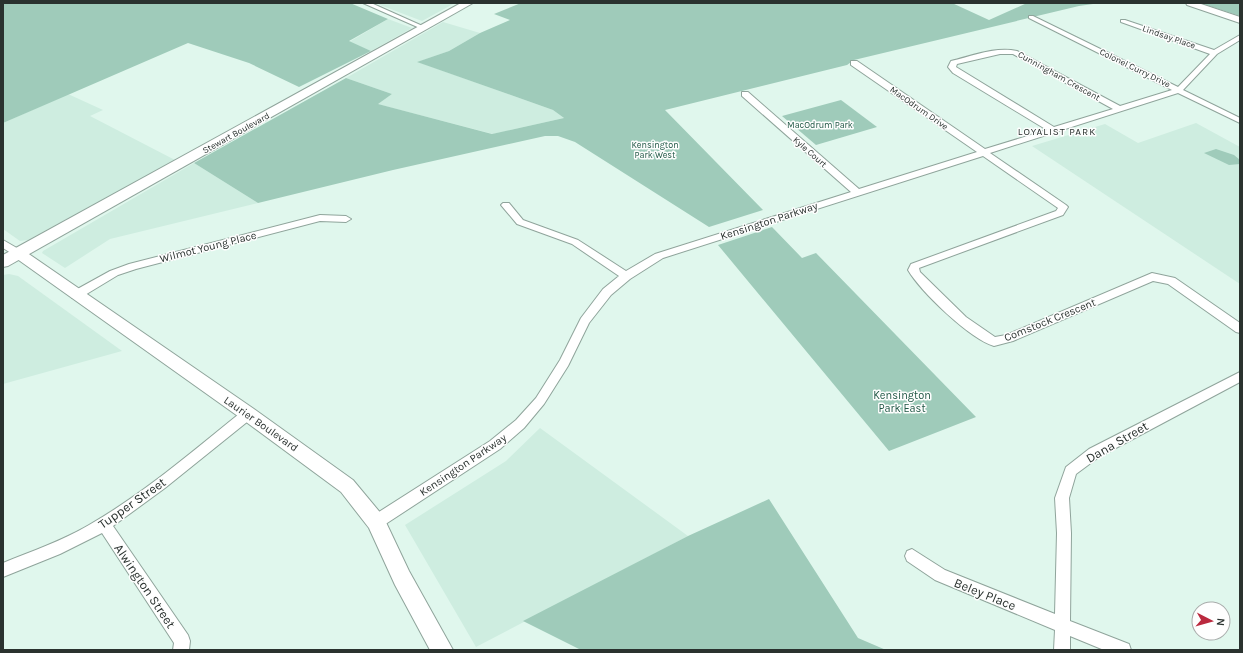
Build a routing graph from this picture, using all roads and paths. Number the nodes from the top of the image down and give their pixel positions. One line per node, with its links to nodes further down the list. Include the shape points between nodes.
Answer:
1 (366, 3): 7 (street)
2 (468, 3): 7 (main road, Stewart Boulevard)
3 (1190, 3): 5 (street)
4 (1031, 17): 11 (street, Colonel Curry Drive)
5 (1240, 20)
6 (1122, 21): 9 (street, Lindsay Place)
7 (424, 28): 21 (main road, Stewart Boulevard)
8 (1240, 37): 9 (street, Kensington Parkway)
9 (1215, 53): 11 (street, Kensington Parkway)
10 (854, 63): 16 (street, MacOdrum Drive)
11 (1179, 90): 13 (street, Kensington Parkway); 14 (street, Colonel Curry Drive)
12 (745, 94): 17 (street, Kyle Court)
13 (1119, 109): 15 (street, Kensington Parkway); 15 (street, Cunningham Crescent, via 1015,52 1007,50 954,63 952,67 956,71)
14 (1240, 120)
15 (1053, 130): 16 (street, Kensington Parkway)
16 (984, 153): 17 (street, Kensington Parkway); 25 (street, Comstock Crescent, via 1063,207 1060,213 915,266 913,270 916,276 978,333 994,342 1009,338 1152,276 1171,281)
17 (858, 193): 23 (street, Kensington Parkway, via 660,256)
18 (506, 205): 23 (street, via 520,222 575,242)
19 (346, 219): 24 (street, Wilmot Young Place, via 320,218 132,266 114,273)
20 (3, 243): 21 (street)
21 (18, 253): 22 (main road, Stewart Boulevard); 24 (street, Laurier Boulevard)
22 (3, 262)
23 (626, 276): 28 (street, Kensington Parkway, via 607,292 585,321 564,363 540,401 520,424 495,445)
24 (76, 295): 27 (street, Laurier Boulevard)
25 (1240, 329)
26 (1240, 377): 32 (street, Dana Street, via 1094,453 1071,471 1062,498)
27 (248, 414): 28 (street, Laurier Boulevard, via 348,486); 29 (street, Tupper Street, via 138,501)
28 (376, 522): 34 (street, Laurier Boulevard, via 402,578)
29 (104, 524): 31 (street, Tupper Street, via 63,545); 33 (street, Alwington Street, via 182,641)
30 (912, 556): 32 (street, Beley Place, via 940,575)
31 (3, 570)
32 (1063, 626): 35 (street, Dana Street); 36 (street, Beley Place)
33 (181, 650)
34 (442, 650)
35 (1062, 650)
36 (1123, 650)

